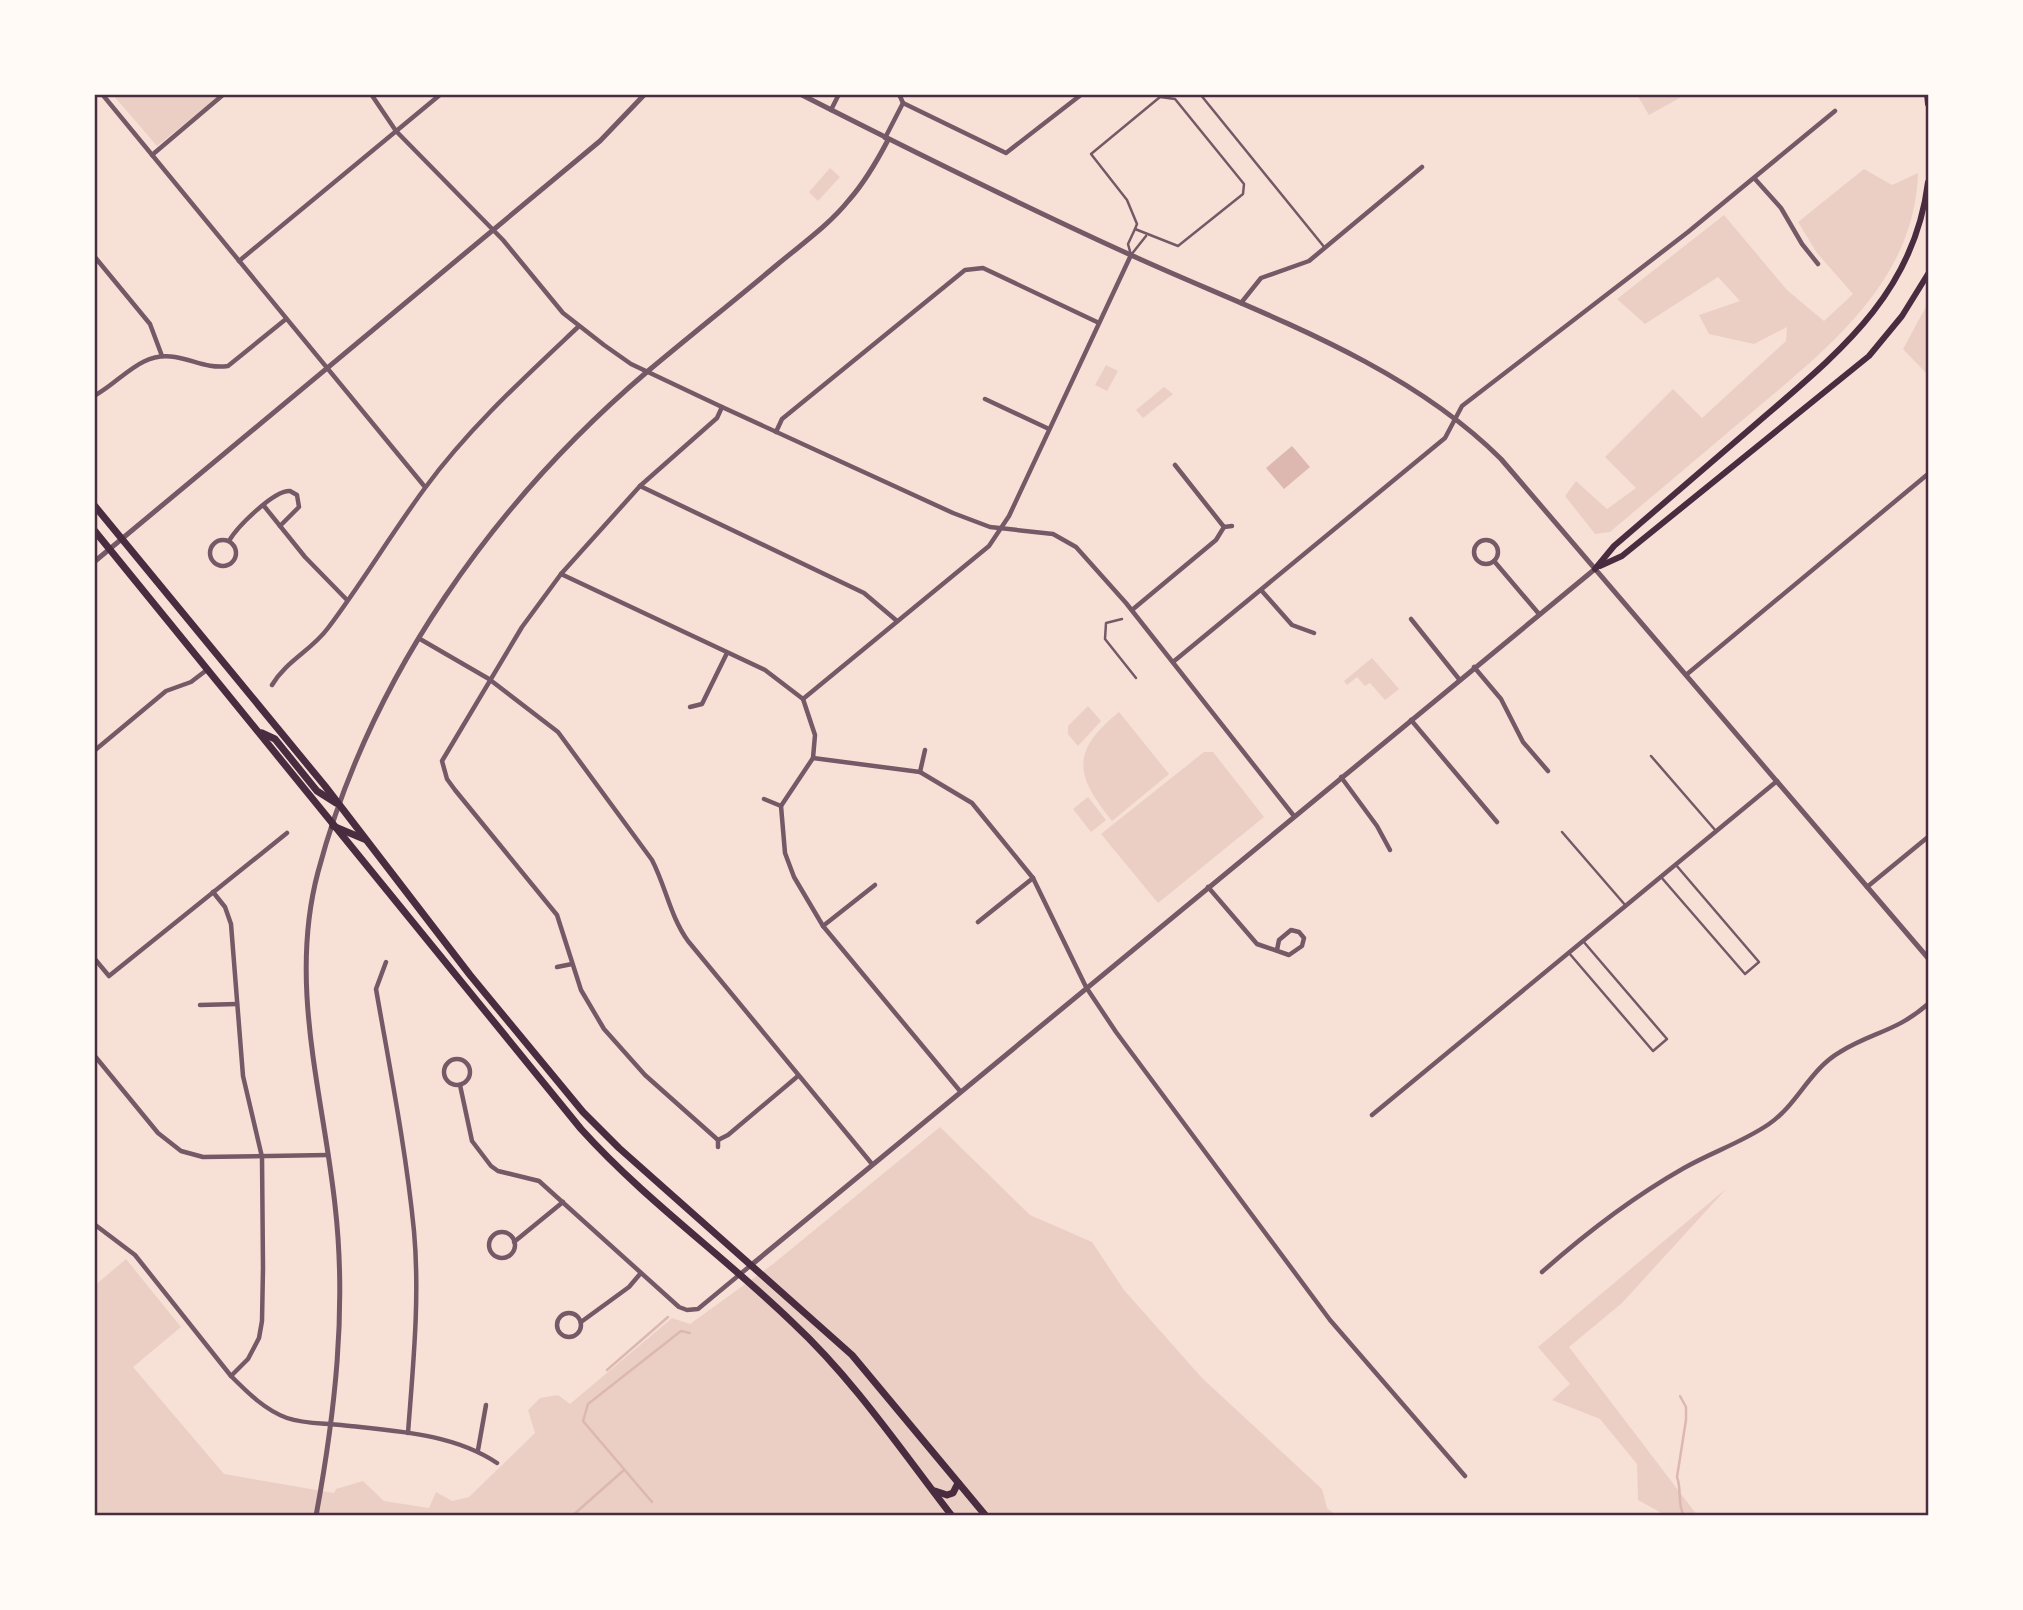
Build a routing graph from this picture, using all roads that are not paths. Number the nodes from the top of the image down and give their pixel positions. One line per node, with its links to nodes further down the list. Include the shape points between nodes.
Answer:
1 (102, 94): 18 (street)
2 (224, 94): 18 (street)
3 (371, 94): 16 (street)
4 (441, 94): 16 (street)
5 (645, 94): 23 (street, via 610,133)
6 (800, 94): 14 (street)
7 (839, 94): 14 (street)
8 (899, 94): 12 (street)
9 (1082, 94): 12 (street, via 1006,153)
10 (1200, 94): 25 (lane)
11 (1927, 94): 13 (main road)
12 (903, 103): 17 (street)
13 (1928, 104)
14 (831, 110): 17 (street)
15 (1835, 111): 20 (street)
16 (396, 131): 23 (street); 28 (street)
17 (887, 139): 26 (street); 37 (street, via 863,183 833,217)
18 (152, 155): 28 (street)
19 (1422, 167): 25 (street)
20 (1755, 179): 29 (street, via 1781,208); 41 (street, via 1462,406)
21 (1928, 182): 60 (main road, via 1924,213 1910,252 1866,323 1831,360 1614,546)
22 (1135, 229): 24 (lane); 24 (lane, via 1128,200 1091,154 1160,97 1175,99 1244,184 1242,194 1178,246); 26 (lane, via 1128,244)
23 (493, 231): 34 (street); 36 (street)
24 (1147, 235): 26 (lane)
25 (1325, 248): 31 (street, via 1301,265 1262,278)
26 (1131, 255): 31 (street); 33 (street)
27 (94, 257): 35 (street, via 150,324)
28 (239, 261): 32 (street)
29 (1818, 264)
30 (1928, 274): 60 (main road, via 1885,339 1848,375 1622,556)
31 (1241, 303): 41 (street, via 1386,373)
32 (286, 319): 35 (street, via 228,366); 36 (street)
33 (1097, 322): 42 (street); 43 (street, via 974,267 954,276 782,419)
34 (578, 327): 37 (street); 47 (street, via 502,398)
35 (162, 356): 38 (street, via 134,366)
36 (327, 369): 47 (street); 55 (street)
37 (648, 371): 40 (street); 70 (street, via 534,482 469,564)
38 (94, 396)
39 (985, 399): 42 (street)
40 (722, 407): 43 (street); 46 (street, via 716,418)
41 (1456, 418): 60 (street, via 1501,459); 62 (street, via 1445,438)
42 (1049, 429): 52 (street)
43 (776, 432): 52 (street, via 953,513)
44 (1175, 465): 53 (street)
45 (1928, 474): 75 (street)
46 (640, 486): 61 (street); 68 (street, via 864,593)
47 (425, 487): 63 (street)
48 (94, 505): 55 (main road)
49 (264, 506): 50 (street); 50 (street, via 282,491 297,495 298,511); 56 (street)
50 (280, 526): 63 (street)
51 (1232, 526): 53 (street)
52 (1002, 527): 64 (street, via 1040,531 1068,541); 68 (street, via 989,545)
53 (1224, 527): 64 (street, via 1216,540)
54 (94, 530): 57 (main road)
55 (123, 539): 57 (street); 93 (main road)
56 (229, 541): 56 (street, via 220,541 211,550 219,566 231,564 236,556)
57 (110, 550): 59 (street); 74 (main road)
58 (1494, 561): 58 (street, via 1497,550 1493,542 1478,542 1476,558 1482,563); 65 (street)
59 (94, 562)
60 (1595, 569): 65 (street); 75 (street)
61 (561, 574): 71 (street); 77 (street)
62 (1261, 590): 69 (street, via 1292,625); 72 (street)
63 (347, 600): 79 (street, via 327,630 280,671)
64 (1132, 610): 72 (street)
65 (1539, 614): 73 (street)
66 (1122, 619): 76 (lane, via 1106,623 1105,639)
67 (1411, 619): 78 (street)
68 (897, 621): 80 (street)
69 (1314, 633)
70 (419, 639): 77 (street); 93 (street, via 368,733)
71 (727, 653): 80 (street, via 765,670); 81 (street, via 702,704)
72 (1173, 662): 95 (street)
73 (1474, 666): 78 (street); 88 (street, via 1502,699 1523,743)
74 (208, 669): 83 (main road); 85 (street, via 191,682 166,691)
75 (1686, 675): 91 (street)
76 (1136, 678)
77 (489, 679): 120 (street, via 444,754 443,769 557,915); 127 (street, via 558,732 590,772 652,860 679,928)
78 (1459, 679): 82 (street)
79 (272, 685)
80 (803, 699): 87 (street, via 815,736)
81 (690, 707)
82 (1410, 719): 90 (street); 96 (street)
83 (259, 730): 93 (main road, via 275,740 317,791); 97 (main road)
84 (925, 750): 89 (street)
85 (94, 751)
86 (1651, 756): 98 (lane)
87 (813, 758): 89 (street); 94 (street)
88 (1548, 771)
89 (920, 772): 106 (street, via 972,803)
90 (1341, 777): 95 (street); 103 (street)
91 (1777, 781): 98 (street); 109 (street)
92 (764, 799): 94 (street)
93 (340, 806): 97 (street); 102 (main road)
94 (781, 806): 113 (street, via 785,853 806,901)
95 (1294, 816): 108 (street)
96 (1497, 822)
97 (332, 826): 102 (main road); 133 (street, via 317,876 306,990 308,1034); 142 (main road, via 597,1147)
98 (1716, 831): 104 (street)
99 (1562, 832): 111 (lane)
100 (288, 833): 110 (street)
101 (1928, 836): 109 (street)
102 (365, 839): 139 (main road, via 583,1112)
103 (1390, 850)
104 (1676, 865): 105 (street); 105 (lane, via 1759,962 1745,974)
105 (1661, 877): 111 (street)
106 (1033, 878): 112 (street); 122 (street)
107 (875, 885): 113 (street)
108 (1207, 887): 115 (street, via 1257,944); 122 (street)
109 (1867, 887): 118 (street)
110 (213, 892): 117 (street, via 109,976); 123 (street, via 231,924)
111 (1626, 906): 114 (street)
112 (978, 922)
113 (823, 926): 129 (street)
114 (1583, 941): 116 (street); 116 (lane, via 1667,1039 1653,1051)
115 (1277, 950): 115 (street, via 1296,953 1304,938 1291,930 1279,940)
116 (1569, 953): 130 (street)
117 (94, 958)
118 (1928, 958)
119 (386, 962): 147 (street, via 376,989 414,1234)
120 (572, 964): 121 (street); 131 (street, via 604,1029)
121 (557, 967)
122 (1086, 987): 129 (street); 150 (street, via 1330,1320)
123 (237, 1004): 125 (street); 134 (street, via 243,1076)
124 (1928, 1004): 140 (street, via 1891,1031 1838,1052 1768,1124 1637,1197)
125 (200, 1005)
126 (94, 1055): 134 (street, via 158,1133 181,1152 203,1157)
127 (798, 1076): 131 (street); 135 (street)
128 (460, 1085): 128 (street, via 467,1081 470,1070 466,1063 454,1060 445,1067 444,1075); 136 (street, via 472,1141 485,1160 498,1171 538,1181)
129 (960, 1091): 135 (street)
130 (1372, 1115)
131 (718, 1140): 132 (street)
132 (718, 1147)
133 (328, 1155): 134 (street); 146 (street, via 339,1259 339,1343)
134 (262, 1157): 144 (street, via 262,1321 254,1350)
135 (872, 1164): 139 (street)
136 (563, 1202): 138 (street); 141 (street)
137 (94, 1224): 144 (street, via 135,1255)
138 (514, 1242): 138 (street, via 507,1233 499,1232 489,1248 505,1257)
139 (750, 1266): 142 (street); 152 (main road, via 852,1355)
140 (1542, 1272)
141 (640, 1274): 142 (street, via 687,1310 698,1309); 143 (street)
142 (739, 1275): 151 (main road, via 837,1368)
143 (581, 1322): 143 (street, via 576,1315 564,1314 558,1328 566,1337 575,1336)
144 (231, 1376): 146 (street, via 276,1413)
145 (486, 1405): 148 (street)
146 (332, 1424): 147 (street); 153 (street)
147 (408, 1433): 148 (street)
148 (478, 1450): 149 (street)
149 (497, 1463)
150 (1465, 1476)
151 (926, 1482): 152 (main road, via 942,1495 953,1493); 154 (main road)
152 (958, 1483): 155 (main road)
153 (316, 1516)
154 (952, 1516)
155 (986, 1516)

